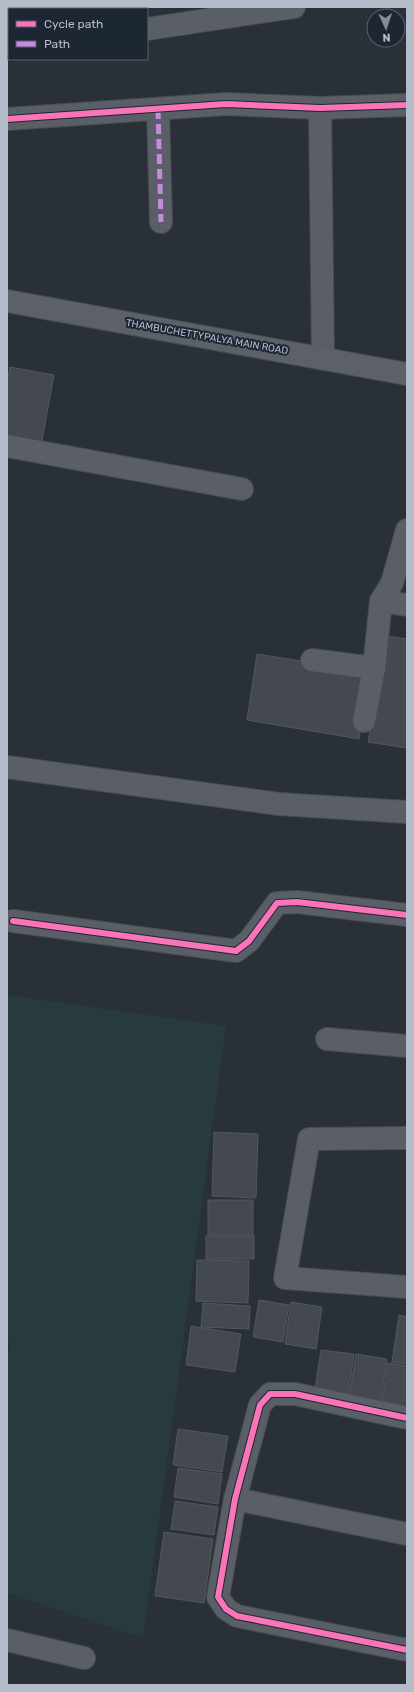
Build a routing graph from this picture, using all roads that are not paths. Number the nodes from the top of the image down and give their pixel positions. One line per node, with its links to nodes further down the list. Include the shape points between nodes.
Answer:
1 (294, 7): 2 (street)
2 (148, 29)
3 (407, 105): 4 (street)
4 (320, 108): 5 (street, via 226,104); 9 (street)
5 (158, 109): 6 (street); 7 (street)
6 (7, 119)
7 (161, 222)
8 (7, 301): 9 (main road, THAMBUCHETTYPALYA MAIN ROAD)
9 (323, 358): 10 (main road, THAMBUCHETTYPALYA MAIN ROAD)
10 (407, 374)
11 (7, 446): 12 (street)
12 (242, 489)
13 (407, 530): 14 (street, via 392,583)
14 (381, 601): 15 (street); 17 (street)
15 (407, 605)
16 (312, 660): 17 (street)
17 (374, 668): 18 (street)
18 (364, 721)
19 (7, 767): 20 (street, via 279,804)
20 (407, 812)
21 (407, 915): 22 (street, via 297,902 277,903 249,941 236,951)
22 (14, 921)
23 (327, 1039): 24 (street)
24 (407, 1046)
25 (407, 1138): 26 (street, via 309,1139 285,1278)
26 (407, 1287)
27 (407, 1418): 28 (street, via 295,1394 270,1394 260,1405)
28 (234, 1499): 29 (street); 31 (street, via 218,1597 226,1609 237,1616)
29 (407, 1534)
30 (7, 1640): 32 (street)
31 (407, 1650)
32 (84, 1658)

